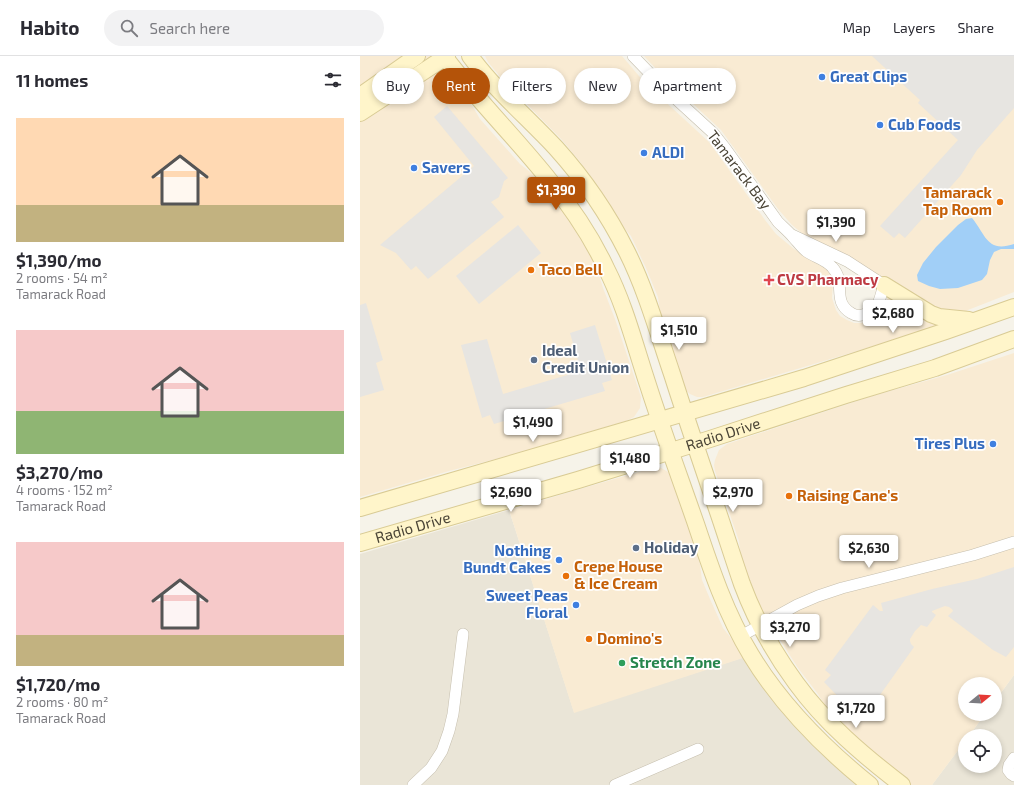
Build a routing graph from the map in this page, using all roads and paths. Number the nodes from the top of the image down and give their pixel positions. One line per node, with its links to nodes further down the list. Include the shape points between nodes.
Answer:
1 (417, 56): 5 (street)
2 (445, 56): 6 (street); 13 (street, via 549,179 588,233 621,301)
3 (470, 56): 12 (street, via 494,86 571,166 616,230 649,304)
4 (633, 56): 7 (street, Tamarack Bay, via 713,133 778,222)
5 (360, 96)
6 (360, 113)
7 (792, 235): 8 (street, Tamarack Bay, via 847,261); 8 (street, Tamarack Bay, via 806,250 832,266 840,282 841,303 854,315 870,313 878,305)
8 (884, 285): 10 (street, via 931,314)
9 (1014, 306): 10 (street, Radio Drive)
10 (974, 321): 12 (street, Radio Drive, via 804,378)
11 (1014, 339): 14 (street, Radio Drive, via 935,368)
12 (684, 413): 13 (street, Radio Drive); 14 (street)
13 (660, 420): 15 (street); 16 (street, Radio Drive)
14 (695, 444): 15 (street, Radio Drive); 19 (street, via 742,585)
15 (671, 452): 18 (street, Radio Drive); 21 (street, via 719,590)
16 (360, 508)
17 (1014, 542): 19 (street, via 967,557 830,592 797,605)
18 (360, 543)
19 (760, 625): 21 (street); 25 (street, via 797,684 825,718)
20 (463, 634): 26 (street, via 450,731 432,768)
21 (740, 636): 28 (street, via 795,715)
22 (698, 749): 27 (street)
23 (1014, 758): 24 (street, via 1008,770)
24 (1014, 776)
25 (895, 783)
26 (413, 785)
27 (615, 785)
28 (870, 785)

